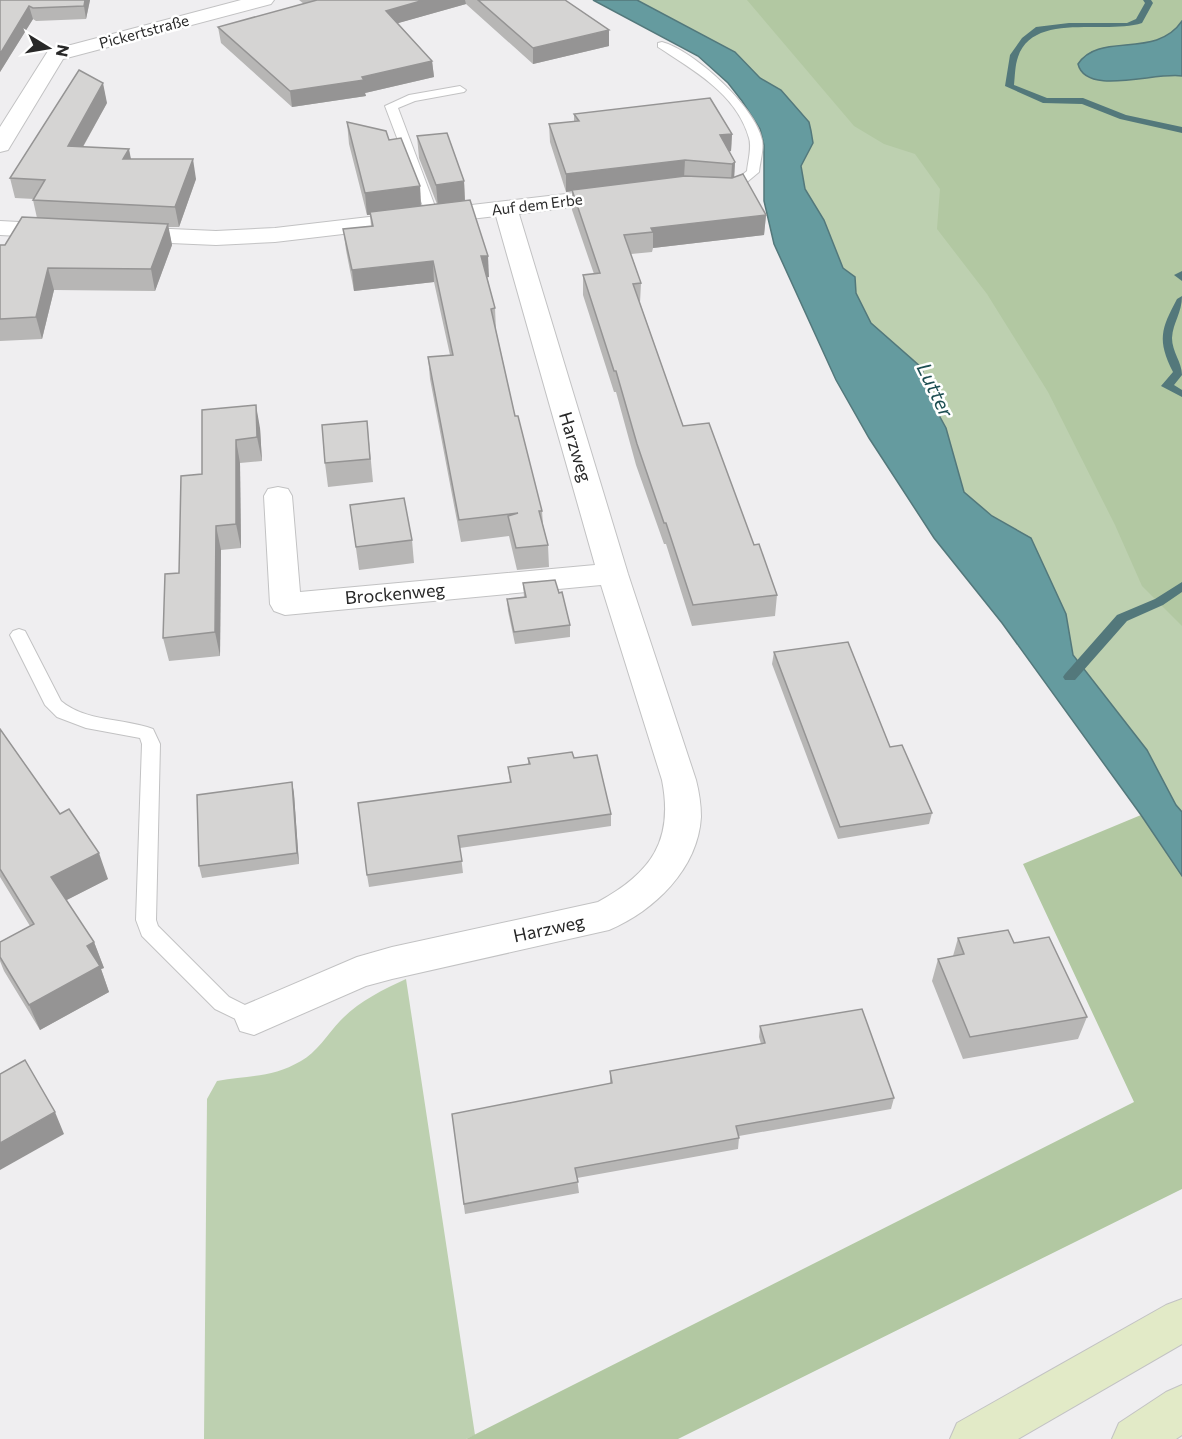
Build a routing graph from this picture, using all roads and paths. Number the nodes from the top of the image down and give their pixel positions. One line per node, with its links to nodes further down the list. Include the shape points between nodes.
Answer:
1 (264, 0): 4 (street, Pickertstraße, via 55,55)
2 (662, 45): 6 (lane, via 721,86 750,126 756,140 753,172)
3 (460, 90): 9 (lane, via 391,106)
4 (0, 145)
5 (705, 186): 6 (street)
6 (731, 189)
7 (639, 192): 8 (street, Auf dem Erbe)
8 (505, 208): 9 (street, Auf dem Erbe); 12 (street, Harzweg)
9 (433, 217): 10 (street, Auf dem Erbe, via 216,238)
10 (0, 228)
11 (278, 495): 12 (street, Brockenweg, via 285,604)
12 (613, 574): 14 (street, Harzweg, via 684,804 683,826 670,859 650,885 617,912 369,969)
13 (19, 635): 14 (lane, Harzweg, via 61,713 147,734 151,744 146,920 149,930 222,1003)
14 (254, 1019)
15 (1182, 1320): 17 (main road)
16 (1182, 1408): 18 (main road)
17 (973, 1439)
18 (1135, 1439)

